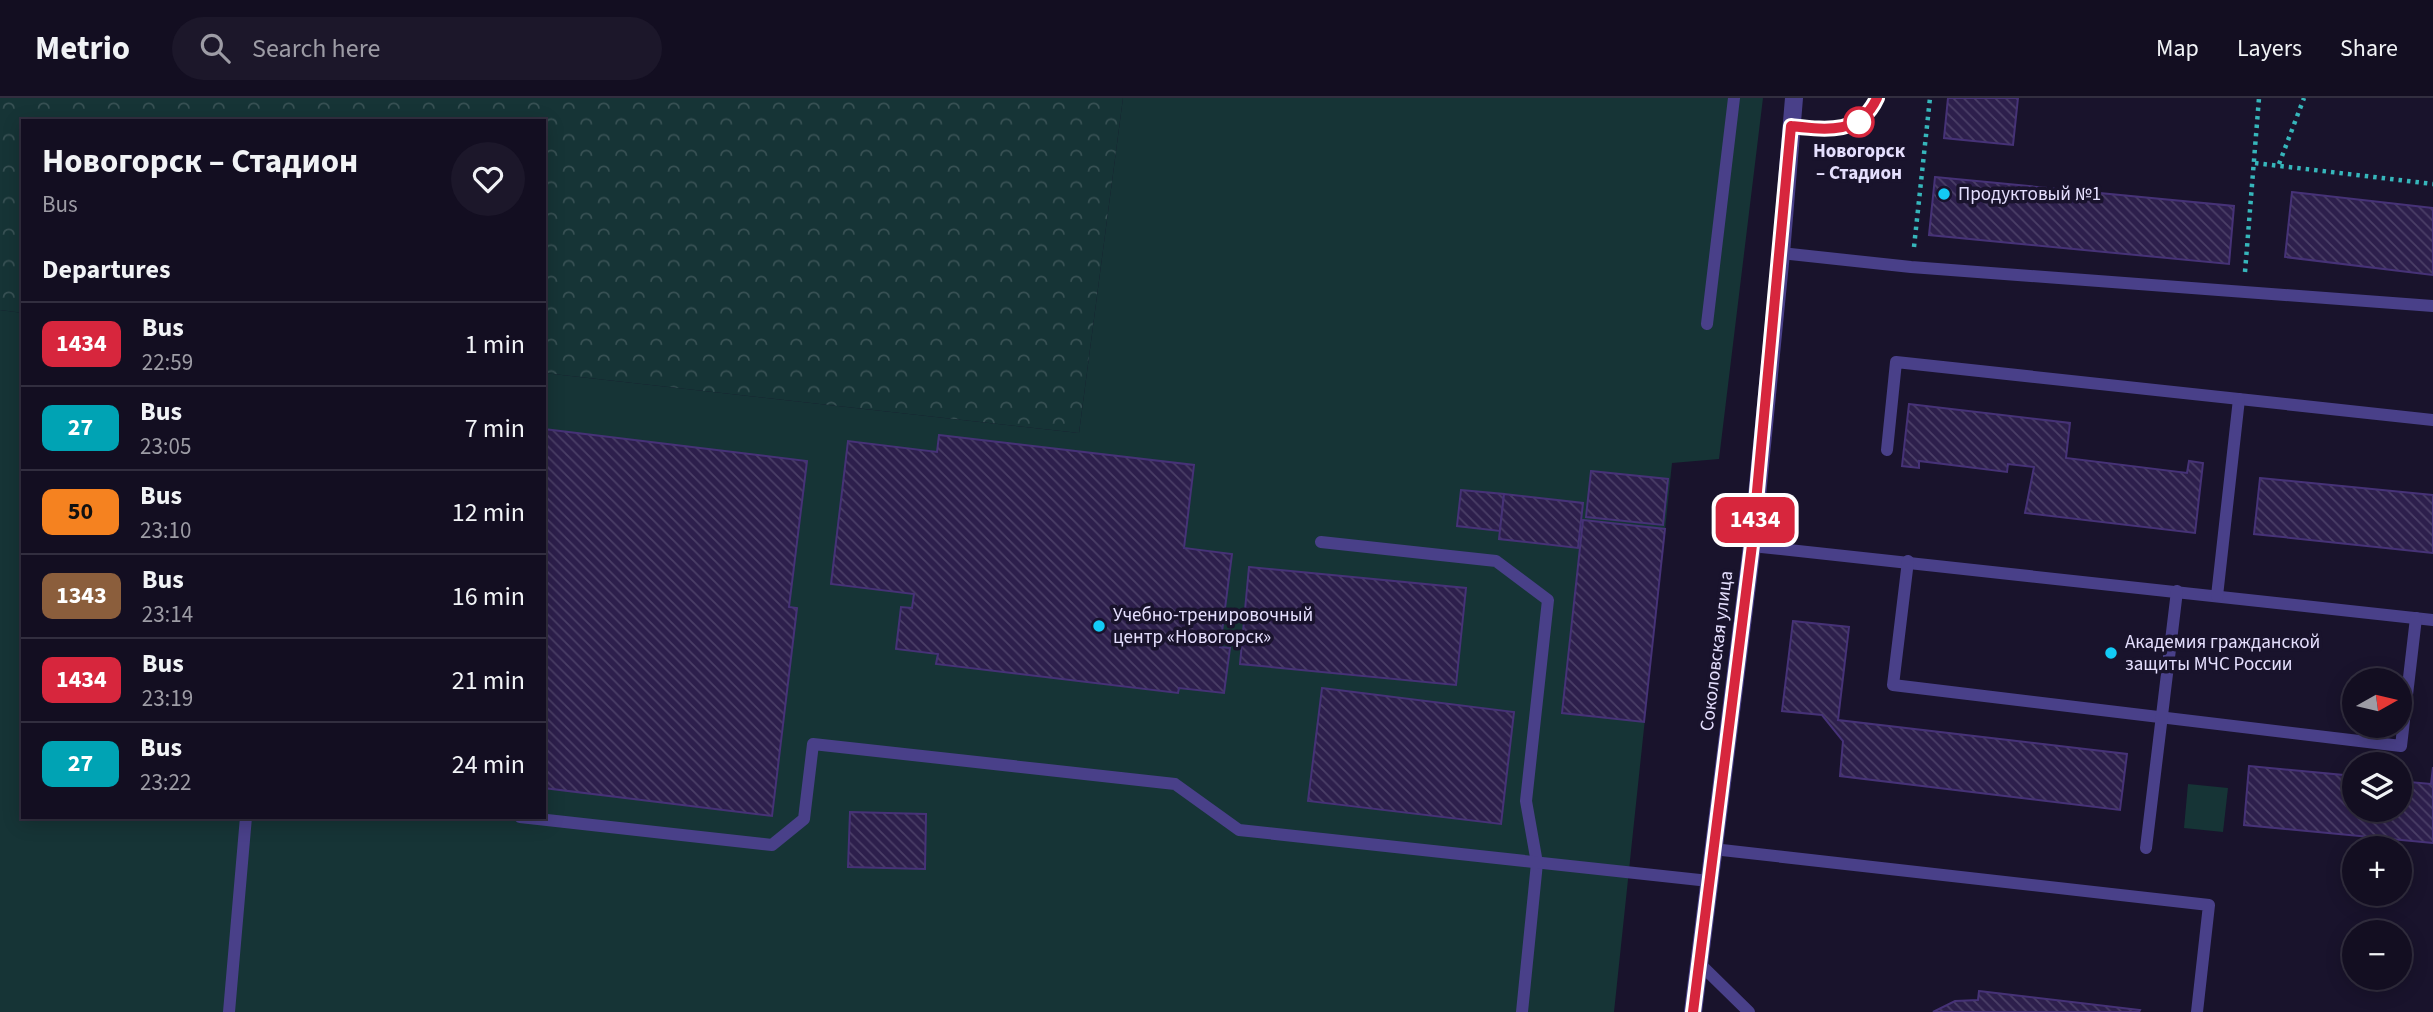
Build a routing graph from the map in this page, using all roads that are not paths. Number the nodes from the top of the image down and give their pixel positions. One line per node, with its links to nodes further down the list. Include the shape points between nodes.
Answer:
1 (1734, 98): 7 (lane)
2 (1794, 98): 4 (street, Соколовская улица)
3 (1877, 98): 4 (lane, via 1859,122 1842,129)
4 (1791, 126): 5 (street, Соколовская улица)
5 (1781, 253): 6 (lane); 12 (street, Соколовская улица)
6 (2433, 306)
7 (1707, 324)
8 (2239, 399): 9 (lane); 10 (lane, via 1896,362); 15 (lane)
9 (2433, 420)
10 (1887, 450)
11 (1321, 542): 23 (lane, via 1496,561 1548,600 1526,801)
12 (1752, 545): 13 (lane); 22 (street, Соколовская улица)
13 (1908, 561): 14 (lane); 18 (lane, via 1893,685)
14 (2177, 592): 15 (lane); 18 (lane)
15 (2217, 596): 16 (lane)
16 (2416, 618): 17 (lane); 18 (lane, via 2401,746)
17 (2433, 620)
18 (2162, 717): 21 (lane)
19 (246, 819): 26 (lane)
20 (538, 819): 23 (lane, via 772,845 804,819 813,744 1175,783 1239,830)
21 (2146, 848)
22 (1713, 849): 24 (street, Соколовская улица); 30 (lane, via 2209,905)
23 (1537, 863): 24 (lane); 27 (lane)
24 (1709, 881): 25 (street, Соколовская улица)
25 (1699, 963): 28 (street, Соколовская улица); 29 (lane)
26 (229, 1012)
27 (1522, 1012)
28 (1693, 1012)
29 (1749, 1012)
30 (2197, 1012)

